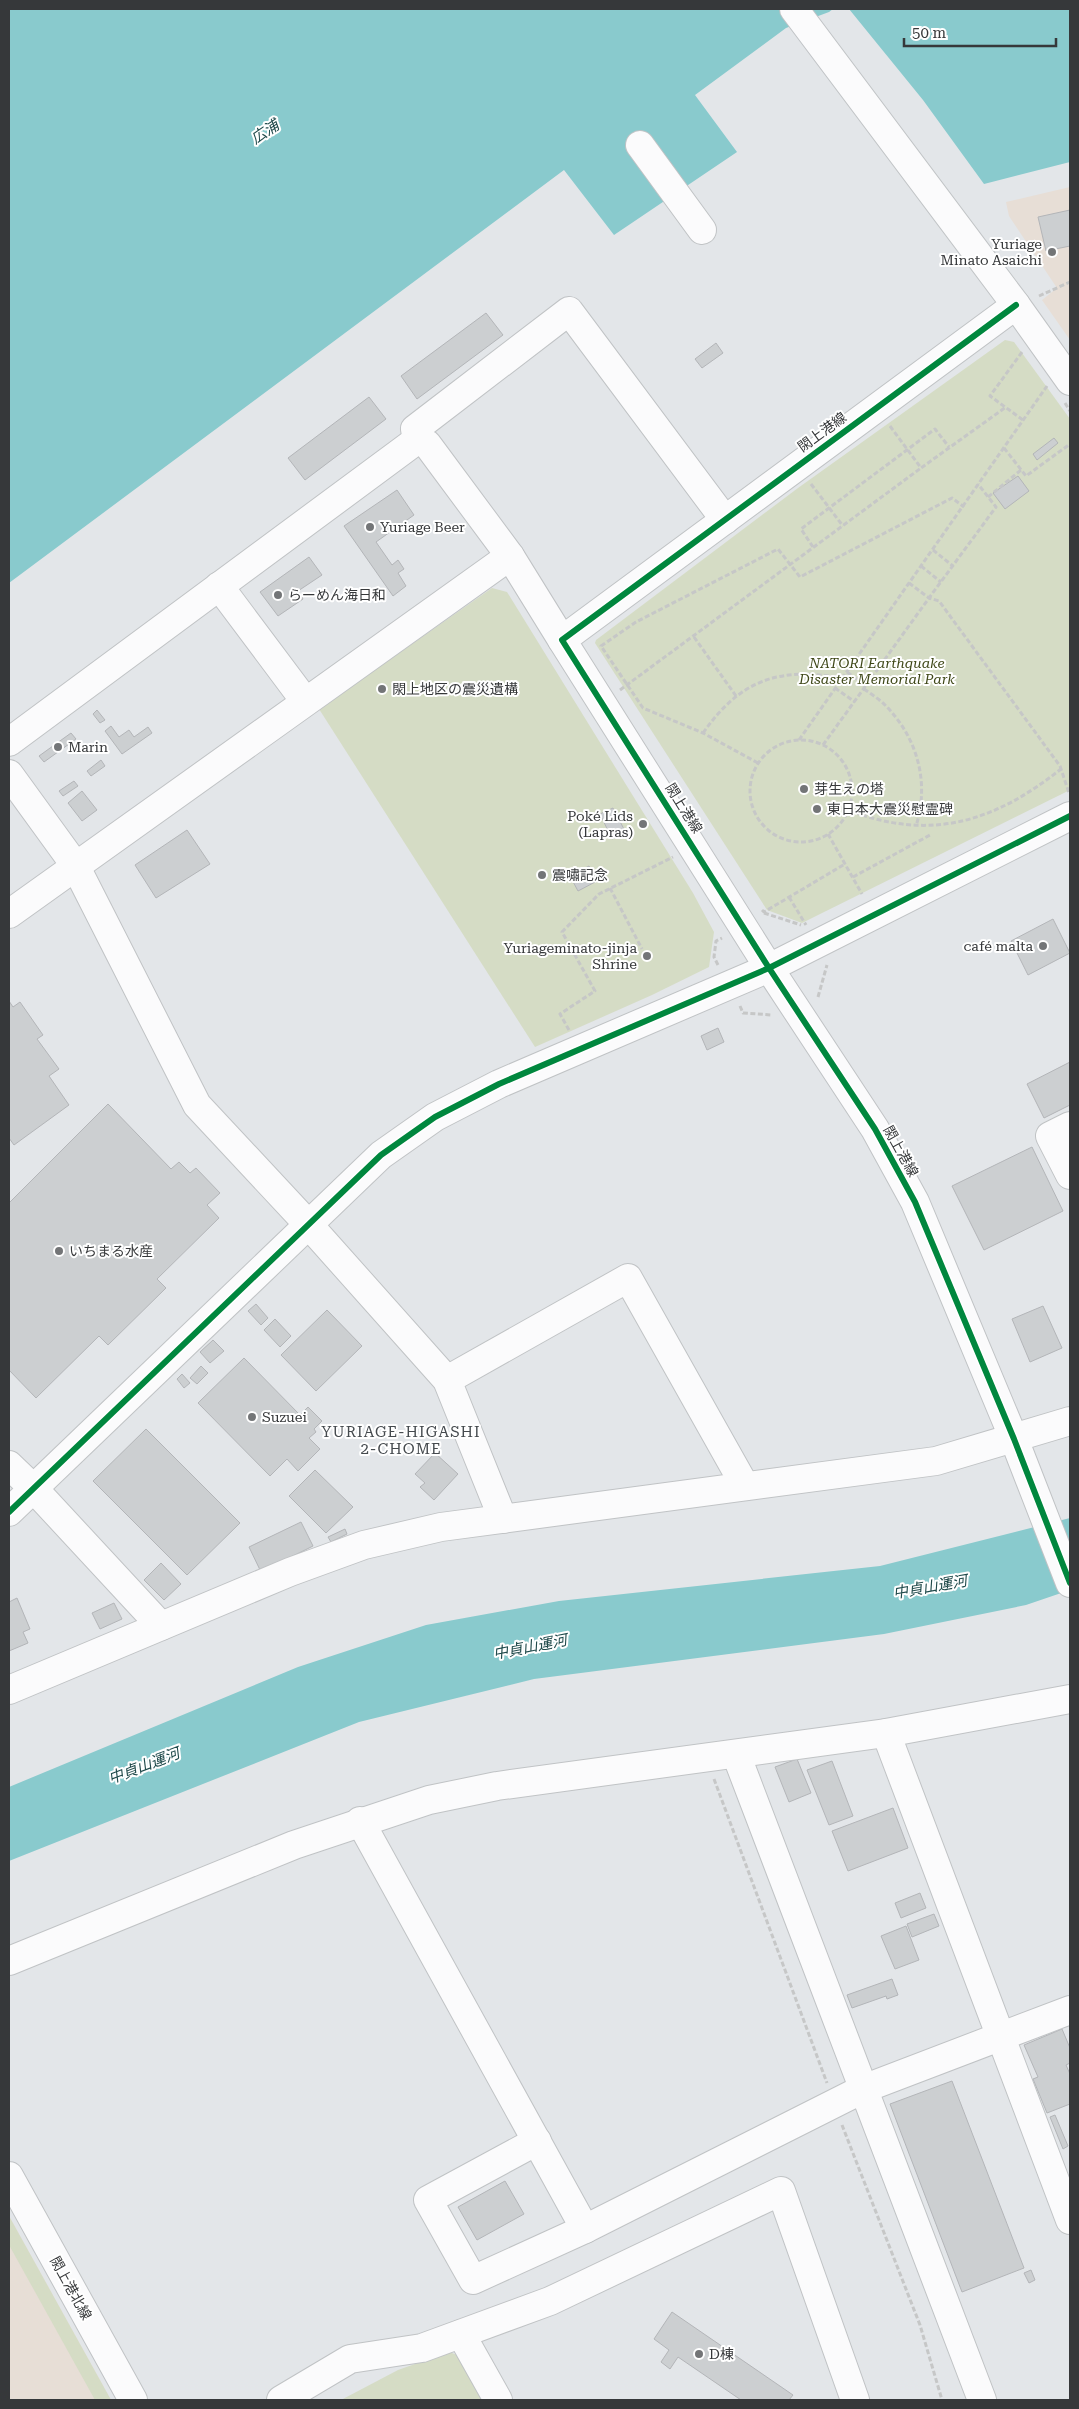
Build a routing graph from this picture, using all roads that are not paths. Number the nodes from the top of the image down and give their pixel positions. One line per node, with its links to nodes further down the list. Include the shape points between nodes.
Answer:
1 (802, 19): 4 (street)
2 (640, 145): 3 (street)
3 (702, 230)
4 (1023, 302): 5 (street); 7 (street, 閖上港線)
5 (1065, 385)
6 (417, 440): 7 (street, via 415,429 569,311); 8 (street, via 427,444); 9 (street)
7 (725, 520): 10 (street, 閖上港線)
8 (510, 556): 10 (street); 11 (street)
9 (220, 586): 11 (street); 12 (street)
10 (562, 640): 17 (street, 閖上港線)
11 (305, 701): 15 (street)
12 (9, 742)
13 (9, 774): 15 (street)
14 (1070, 805): 17 (street)
15 (76, 865): 16 (street); 20 (street, via 197,1105)
16 (9, 914)
17 (769, 968): 20 (street, via 499,1084 435,1117 381,1155); 23 (street, 閖上港線, via 875,1129 915,1202)
18 (1070, 1126): 19 (street, via 1050,1136)
19 (1070, 1175)
20 (308, 1224): 21 (street); 26 (street)
21 (447, 1380): 25 (street, via 628,1278); 28 (street)
22 (1070, 1421): 23 (street)
23 (1014, 1439): 25 (street, via 936,1461); 29 (street, 閖上港線)
24 (9, 1465): 26 (street)
25 (746, 1486): 28 (street)
26 (34, 1489): 27 (street); 30 (street)
27 (9, 1512)
28 (503, 1519): 30 (street, via 440,1527 364,1545)
29 (1070, 1583)
30 (161, 1626): 31 (street)
31 (9, 1690)
32 (1070, 1699): 33 (street)
33 (886, 1733): 34 (street); 38 (street)
34 (736, 1754): 35 (street, via 496,1786 429,1800); 39 (street)
35 (360, 1822): 36 (street, via 294,1844); 40 (street)
36 (9, 1961)
37 (1070, 2010): 38 (street)
38 (1001, 2037): 39 (street); 42 (street)
39 (863, 2089): 43 (street); 49 (street)
40 (537, 2141): 43 (street); 43 (street, via 428,2200 473,2280)
41 (9, 2176): 45 (street, 閖上港北線)
42 (1070, 2220)
43 (585, 2229)
44 (461, 2334): 46 (street, via 422,2348 350,2359); 47 (street); 48 (street, via 550,2301 781,2191)
45 (133, 2400)
46 (281, 2400)
47 (498, 2400)
48 (855, 2400)
49 (982, 2400)

